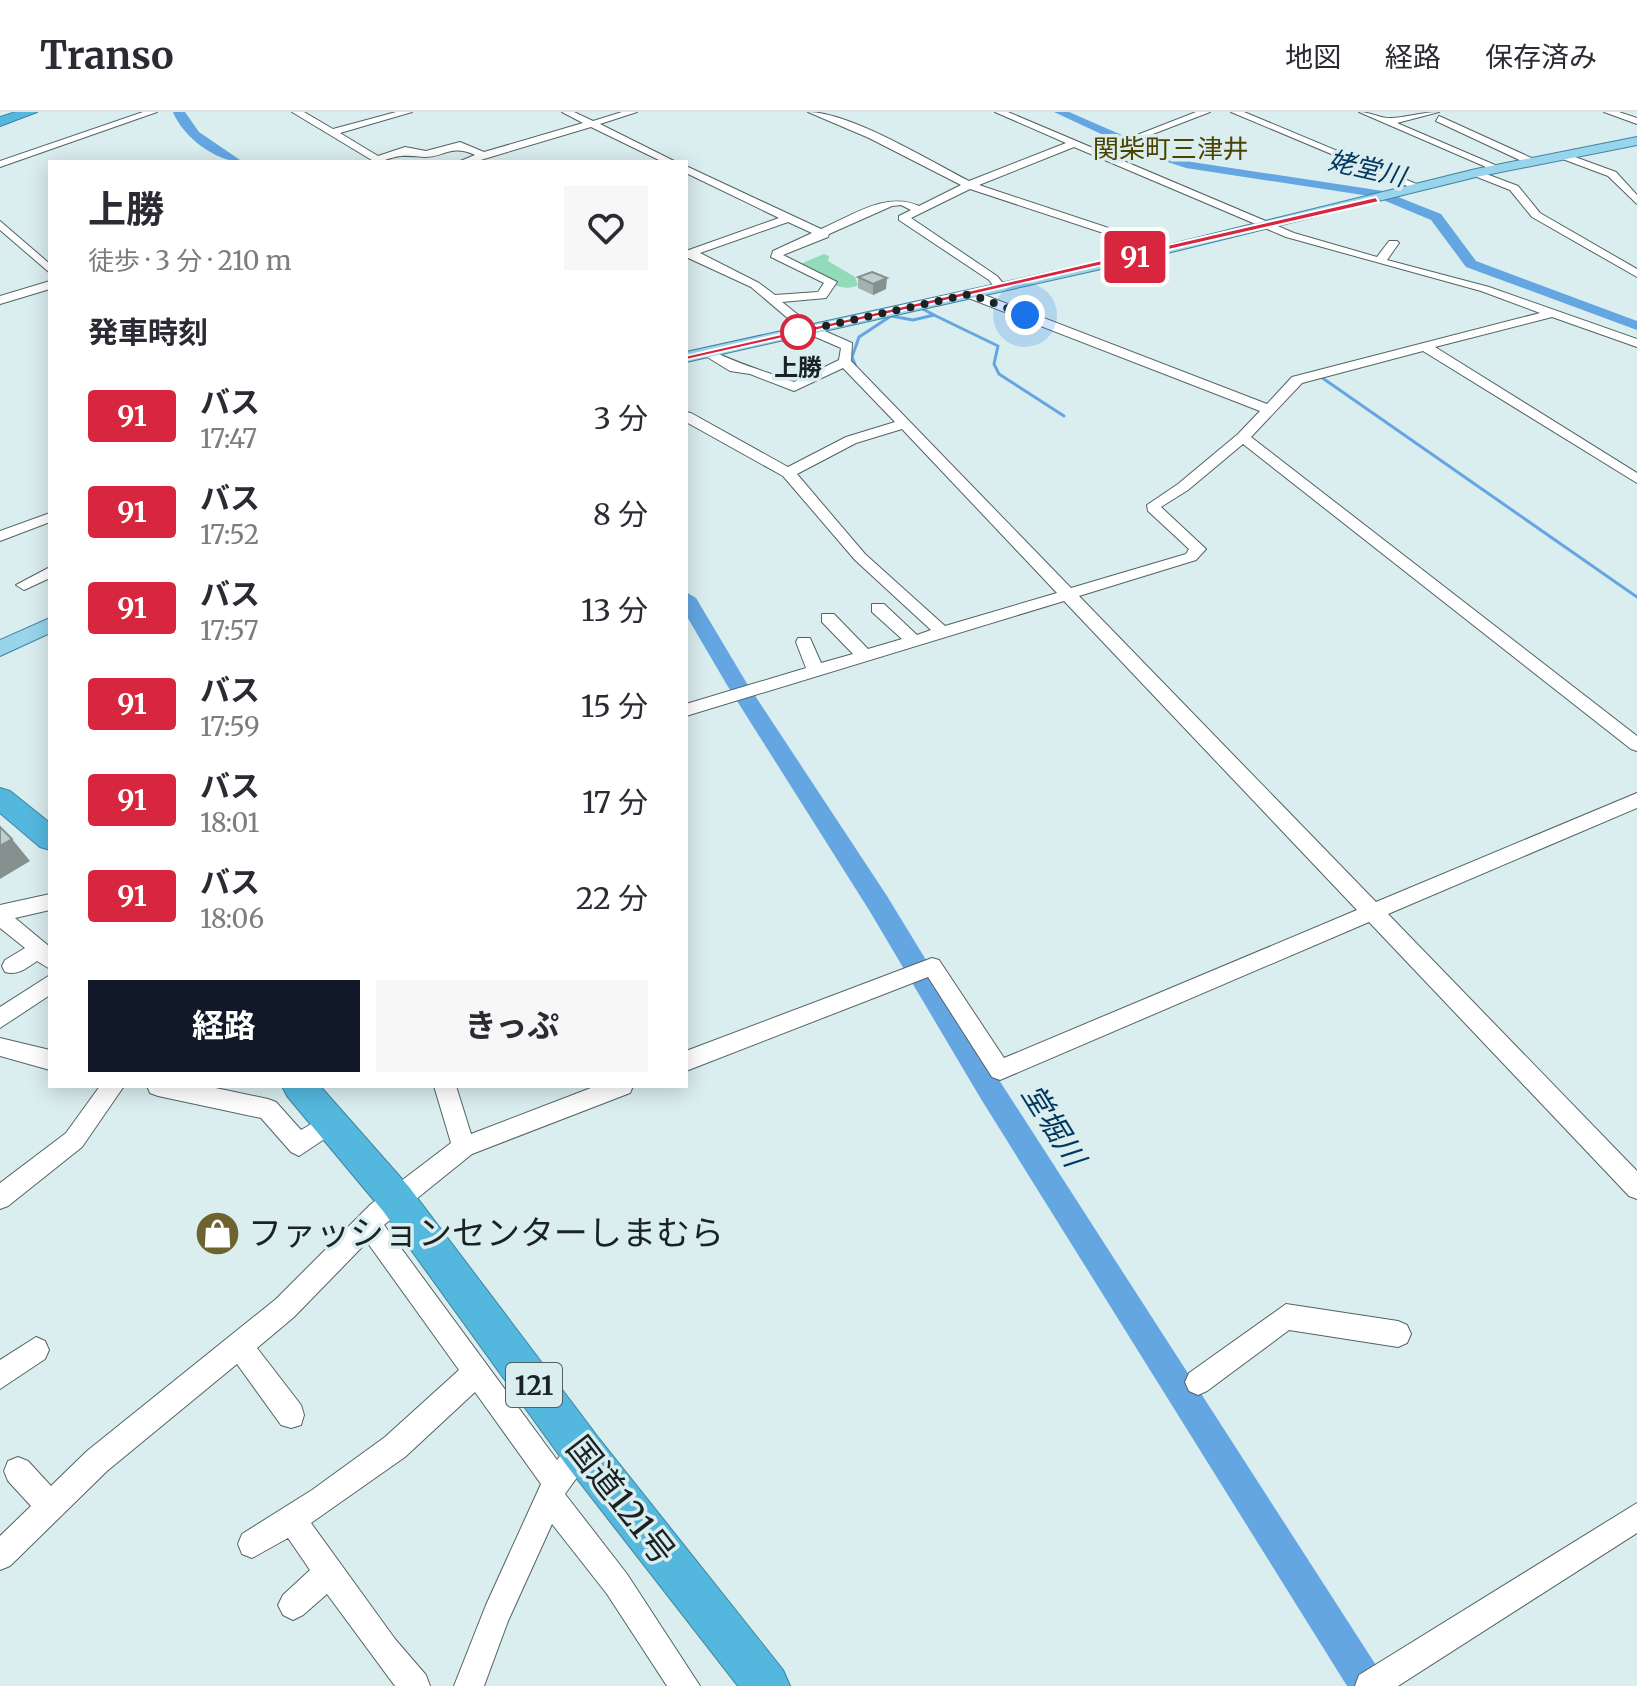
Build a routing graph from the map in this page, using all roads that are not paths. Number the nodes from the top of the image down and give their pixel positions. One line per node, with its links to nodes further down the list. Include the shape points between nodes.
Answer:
1 (30, 112): 15 (highway)
2 (152, 112): 29 (street)
3 (297, 112): 18 (street)
4 (407, 112): 18 (street)
5 (567, 112): 17 (street)
6 (632, 112): 17 (street)
7 (813, 112): 33 (street)
8 (1000, 112): 21 (street)
9 (1205, 112): 19 (street)
10 (1236, 112): 34 (street)
11 (1364, 112): 16 (street)
12 (1609, 112): 14 (street)
13 (1436, 116): 16 (street); 28 (street)
14 (1637, 121)
15 (0, 122)
16 (1387, 122): 30 (street)
17 (592, 124): 22 (street); 27 (street)
18 (332, 132): 24 (street)
19 (1137, 137)
20 (1637, 141): 23 (main road)
21 (1073, 144): 33 (street); 39 (street)
22 (484, 156): 25 (street, via 460,145 426,154 405,150); 26 (street)
23 (1564, 156): 28 (main road); 35 (street, via 1612,174)
24 (378, 160)
25 (382, 160)
26 (470, 160)
27 (667, 160)
28 (1532, 162): 30 (main road)
29 (0, 164)
30 (1497, 168): 32 (main road)
31 (688, 170): 37 (street)
32 (1476, 173): 34 (main road); 46 (street, via 1514,188 1539,217)
33 (969, 185): 36 (street); 42 (street)
34 (1421, 188): 39 (main road)
35 (1637, 201)
36 (918, 209): 40 (street, via 890,203); 48 (street, via 904,219)
37 (788, 218): 40 (street); 43 (street)
38 (0, 224): 45 (street)
39 (1267, 226): 42 (main road); 44 (street)
40 (824, 235): 50 (street, via 775,256 831,282 826,292)
41 (1393, 243): 44 (street)
42 (1165, 250): 48 (main road)
43 (689, 254): 50 (street, via 755,285)
44 (1380, 261): 52 (street)
45 (48, 268)
46 (1637, 274)
47 (48, 286): 51 (street)
48 (1000, 287): 49 (main road)
49 (970, 294): 53 (main road); 59 (street)
50 (772, 299): 53 (street)
51 (0, 300)
52 (1552, 313): 54 (street); 55 (street)
53 (810, 329): 56 (main road); 58 (street, via 848,346)
54 (1637, 343)
55 (1426, 347): 59 (street, via 1297,380); 64 (street)
56 (705, 352): 57 (main road); 58 (street, via 794,387)
57 (688, 356)
58 (845, 362): 61 (street)
59 (1269, 410): 62 (street)
60 (688, 417): 63 (street)
61 (904, 424): 63 (street, via 851,440); 69 (street)
62 (1243, 437): 69 (street, via 1154,505 1197,553); 80 (street)
63 (788, 473): 73 (street, via 860,557)
64 (1637, 479)
65 (48, 518): 66 (street)
66 (0, 536)
67 (48, 573): 68 (street)
68 (24, 585)
69 (1069, 594): 73 (street); 85 (street)
70 (878, 608): 75 (street)
71 (828, 618): 77 (street)
72 (48, 626): 76 (main road)
73 (942, 633): 75 (street)
74 (804, 642): 78 (street)
75 (915, 642): 77 (street)
76 (0, 649)
77 (866, 657): 78 (street)
78 (816, 672): 79 (street)
79 (688, 709)
80 (1637, 745)
81 (0, 798): 83 (highway)
82 (1637, 800): 85 (street)
83 (48, 837)
84 (48, 903): 86 (street)
85 (1372, 910): 93 (street, via 1000,1070 932,966); 101 (street)
86 (0, 915): 87 (street)
87 (45, 955): 88 (street)
88 (12, 966)
89 (48, 985): 90 (street)
90 (0, 1019)
91 (0, 1047): 92 (street)
92 (48, 1059)
93 (688, 1060)
94 (112, 1088): 102 (street, via 74,1140)
95 (168, 1088): 99 (street, via 268,1109 299,1145)
96 (301, 1088): 99 (highway, 国道121号 / 121)
97 (446, 1088): 100 (street)
98 (617, 1088): 100 (street)
99 (330, 1123): 103 (highway, 国道121号 / 121)
100 (464, 1147): 103 (street)
101 (1637, 1188)
102 (0, 1198)
103 (382, 1212): 105 (street, via 285,1308); 107 (street, via 427,1300); 111 (highway, 国道121号 / 121)
104 (1398, 1334): 109 (street, via 1286,1317)
105 (238, 1344): 110 (street); 114 (street)
106 (36, 1350): 108 (street)
107 (476, 1373): 113 (street); 117 (street, via 395,1447)
108 (0, 1376)
109 (1198, 1382)
110 (291, 1415)
111 (582, 1451): 113 (street); 124 (highway, 国道121号 / 121)
112 (18, 1471): 114 (street)
113 (552, 1489): 122 (street); 123 (street)
114 (51, 1506): 118 (street)
115 (1637, 1517): 125 (street)
116 (298, 1529): 119 (street)
117 (252, 1544)
118 (2, 1549)
119 (328, 1573): 120 (street); 121 (street)
120 (293, 1605)
121 (415, 1686)
122 (469, 1686)
123 (685, 1686)
124 (767, 1686)
125 (1370, 1686)

